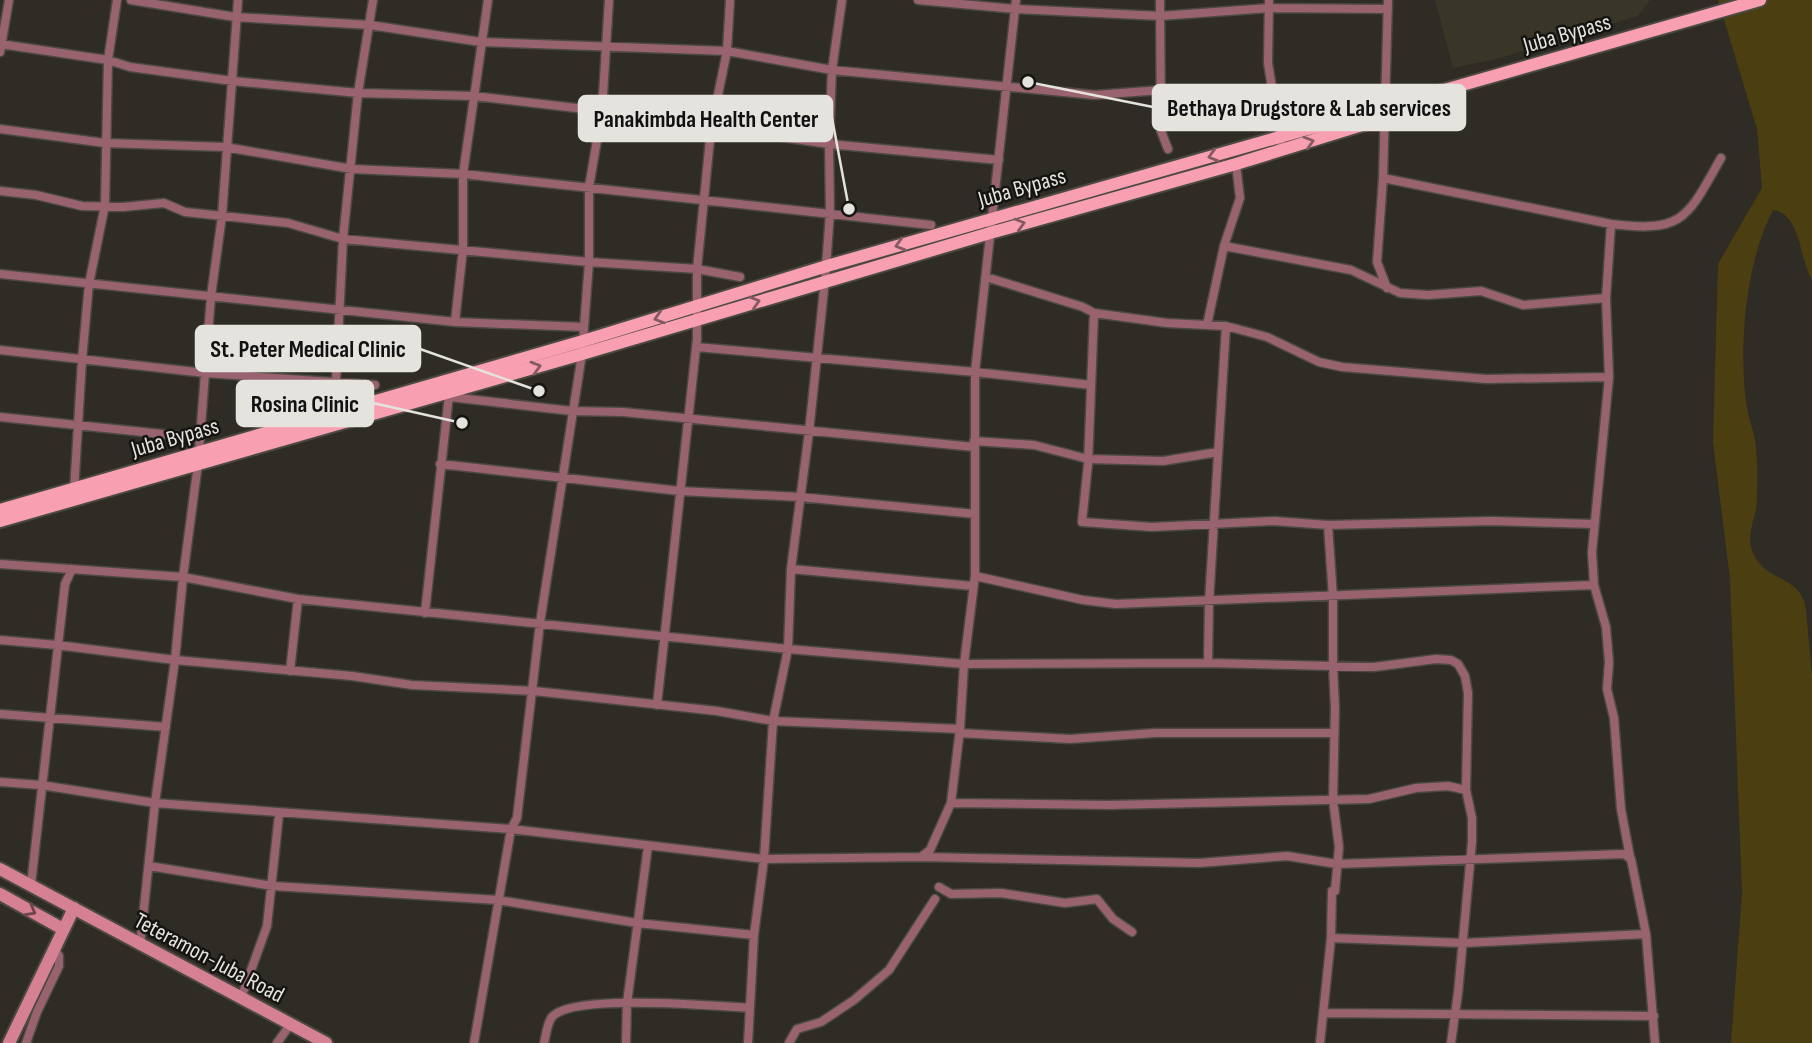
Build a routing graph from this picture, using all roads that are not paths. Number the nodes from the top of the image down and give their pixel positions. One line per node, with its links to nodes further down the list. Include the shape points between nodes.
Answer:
1 (9, 0): 20 (street)
2 (117, 0): 24 (street)
3 (131, 0): 17 (street)
4 (238, 0): 17 (street)
5 (373, 0): 18 (street)
6 (488, 0): 19 (street)
7 (609, 0): 21 (street)
8 (730, 0): 23 (street)
9 (842, 0): 25 (street)
10 (918, 0): 15 (street)
11 (1160, 0): 16 (street)
12 (1760, 0): 32 (main road, Juba Bypass)
13 (1269, 4): 14 (street); 16 (street); 37 (street, via 1268,63)
14 (1388, 4): 32 (street)
15 (1016, 5): 16 (street); 27 (street)
16 (1160, 16): 28 (street)
17 (235, 17): 18 (street); 26 (street)
18 (370, 25): 19 (street); 29 (street)
19 (481, 42): 21 (street); 30 (street)
20 (0, 44): 22 (street); 24 (street)
21 (606, 46): 23 (street); 31 (street)
22 (0, 51)
23 (727, 51): 25 (street); 33 (street)
24 (108, 60): 26 (street); 35 (street)
25 (832, 70): 27 (street); 36 (street)
26 (233, 81): 29 (street); 38 (street)
27 (1006, 87): 28 (street, via 1094,95); 41 (street)
28 (1161, 90): 39 (street, via 1161,131)
29 (358, 93): 30 (street); 43 (street)
30 (474, 96): 31 (street); 44 (street)
31 (601, 111): 33 (street); 46 (street)
32 (1385, 113): 37 (main road, Juba Bypass); 45 (street)
33 (710, 129): 36 (street); 48 (street)
34 (0, 130): 35 (street)
35 (105, 142): 38 (street); 49 (street)
36 (829, 144): 41 (street); 50 (street)
37 (1281, 144): 42 (main road, Juba Bypass); 52 (main road, Juba Bypass, one-way to 52)
38 (225, 147): 43 (street); 51 (street)
39 (1168, 149)
40 (1721, 158): 53 (street, via 1684,217 1642,228)
41 (999, 160): 52 (street)
42 (1236, 164): 55 (main road, Juba Bypass, one-way to 42); 57 (street, via 1240,198)
43 (352, 169): 44 (street); 56 (street)
44 (463, 174): 46 (street); 58 (street)
45 (1383, 178): 53 (street); 67 (street, via 1377,262)
46 (589, 187): 48 (street); 59 (street)
47 (0, 191): 49 (street, via 68,204)
48 (704, 202): 50 (street); 61 (street)
49 (104, 205): 51 (street, via 164,203 185,212); 66 (street)
50 (830, 213): 54 (street); 60 (street)
51 (222, 216): 56 (street, via 288,222); 68 (street)
52 (991, 219): 55 (street); 60 (main road, Juba Bypass, one-way to 60)
53 (1611, 224): 69 (street)
54 (931, 225)
55 (990, 233): 64 (street); 65 (main road, Juba Bypass)
56 (343, 239): 58 (street); 70 (street)
57 (1224, 246): 67 (street, via 1351,271); 74 (street)
58 (463, 249): 59 (street); 73 (street)
59 (589, 262): 61 (street); 76 (street)
60 (827, 266): 65 (street); 71 (main road, Juba Bypass)
61 (698, 269): 63 (street); 71 (street)
62 (0, 274): 66 (street)
63 (740, 277)
64 (986, 277): 72 (street); 82 (street)
65 (825, 280): 71 (main road, Juba Bypass, one-way to 65); 80 (street)
66 (89, 284): 68 (street); 81 (street)
67 (1387, 288): 69 (street, via 1428,295 1481,291 1523,305)
68 (211, 296): 70 (street); 83 (street)
69 (1606, 298): 84 (street)
70 (341, 310): 73 (street); 85 (street)
71 (698, 313): 77 (main road, Juba Bypass); 78 (street)
72 (1094, 313): 74 (street); 87 (street)
73 (455, 322): 76 (street)
74 (1207, 325): 75 (street)
75 (1226, 326): 84 (street, via 1267,337 1319,362 1352,368 1486,379); 96 (street)
76 (584, 327): 77 (street)
77 (582, 347): 88 (main road, Juba Bypass, one-way to 77); 89 (street); 97 (main road, Juba Bypass)
78 (696, 347): 80 (street); 91 (street)
79 (0, 350): 81 (street)
80 (817, 358): 82 (street); 93 (street)
81 (82, 360): 83 (street); 92 (street)
82 (975, 372): 87 (street); 95 (street)
83 (205, 373): 85 (street); 94 (street)
84 (1609, 377): 108 (street)
85 (336, 381): 86 (street)
86 (375, 385)
87 (1091, 385): 98 (street)
88 (449, 394): 89 (street); 97 (main road, Juba Bypass); 99 (street)
89 (572, 411): 91 (street); 100 (street)
90 (0, 418): 92 (street)
91 (688, 419): 93 (street); 101 (street)
92 (79, 425): 94 (street); 102 (street)
93 (809, 432): 95 (street); 103 (street)
94 (200, 438): 97 (street)
95 (974, 444): 98 (street, via 1034,445); 105 (street)
96 (1218, 452): 98 (street, via 1163,461); 107 (street)
97 (199, 458): 102 (main road, Juba Bypass); 114 (street)
98 (1088, 459): 107 (street, via 1082,522 1152,527)
99 (440, 464): 100 (street); 120 (street)
100 (562, 478): 101 (street); 121 (street)
101 (680, 491): 103 (street); 122 (street)
102 (73, 495): 104 (main road, Juba Bypass); 106 (main road, Juba Bypass)
103 (800, 497): 105 (street); 112 (street)
104 (0, 510)
105 (975, 513): 113 (street)
106 (0, 521)
107 (1215, 524): 109 (street); 119 (street)
108 (1594, 524): 109 (street, via 1491,520); 115 (street)
109 (1328, 525): 117 (street)
110 (0, 564): 111 (street)
111 (72, 569): 114 (street); 124 (street, via 65,584)
112 (791, 569): 116 (street); 125 (street)
113 (975, 576): 116 (street); 119 (street, via 1116,604)
114 (183, 577): 118 (street); 126 (street)
115 (1594, 585): 117 (street); 149 (street, via 1606,627 1607,689)
116 (973, 586): 128 (street)
117 (1333, 598): 119 (street); 129 (street)
118 (298, 599): 120 (street); 130 (street)
119 (1209, 602): 127 (street)
120 (425, 613): 121 (street)
121 (540, 623): 122 (street); 131 (street)
122 (665, 636): 125 (street); 132 (street)
123 (0, 640): 124 (street)
124 (57, 645): 126 (street); 134 (street)
125 (788, 649): 128 (street); 135 (street)
126 (175, 660): 130 (street); 136 (street)
127 (1208, 663): 128 (street); 129 (street)
128 (964, 664): 137 (street)
129 (1332, 666): 138 (street); 141 (street, via 1374,667 1436,659 1458,664 1468,693)
130 (290, 671): 131 (street, via 412,685)
131 (534, 691): 132 (street); 146 (street)
132 (657, 705): 135 (street)
133 (0, 714): 134 (street)
134 (50, 719): 136 (street); 140 (street)
135 (773, 721): 137 (street); 150 (street)
136 (166, 727): 143 (street)
137 (960, 731): 138 (street, via 1070,739 1155,733); 144 (street)
138 (1334, 733): 142 (street)
139 (0, 782): 140 (street)
140 (41, 785): 143 (street); 155 (street)
141 (1466, 790): 142 (street, via 1416,788 1369,799); 151 (street, via 1472,818)
142 (1333, 800): 144 (street); 152 (street)
143 (155, 803): 145 (street); 153 (street)
144 (951, 803): 148 (street, via 930,850)
145 (279, 814): 146 (street); 156 (street)
146 (512, 829): 147 (street); 160 (street)
147 (648, 846): 150 (street); 162 (street)
148 (921, 857): 150 (street); 152 (street, via 1199,863 1287,856)
149 (1630, 857): 151 (street, via 1612,853); 165 (street)
150 (764, 859): 166 (street)
151 (1470, 860): 152 (street); 168 (street)
152 (1337, 864): 167 (street)
153 (149, 866): 156 (street); 169 (street)
154 (0, 869): 155 (main road, Teteramon-Juba Road)
155 (31, 885): 161 (main road, Teteramon-Juba Road)
156 (273, 886): 160 (street); 171 (street, via 267,926)
157 (939, 887): 164 (street, via 951,894 1001,892 1065,903 1097,899 1113,919)
158 (0, 894): 163 (main road, one-way to 163)
159 (935, 899): 186 (street, via 889,970 821,1022 797,1029)
160 (498, 900): 162 (street); 182 (street)
161 (74, 908): 163 (main road); 169 (main road, Teteramon-Juba Road)
162 (637, 923): 166 (street); 172 (street)
163 (63, 929): 170 (main road)
164 (1132, 932)
165 (1646, 934): 168 (street); 176 (street)
166 (754, 935): 173 (street)
167 (1331, 938): 168 (street); 174 (street)
168 (1463, 943): 175 (street)
169 (140, 946): 171 (main road, Teteramon-Juba Road)
170 (53, 947): 178 (main road); 179 (street, via 59,966)
171 (241, 998): 177 (main road, Teteramon-Juba Road)
172 (627, 1003): 173 (street); 183 (street, via 581,1006 553,1015); 184 (street)
173 (750, 1008): 185 (street)
174 (1323, 1013): 175 (street); 187 (street)
175 (1455, 1014): 176 (street); 188 (street)
176 (1654, 1016): 189 (street)
177 (290, 1025): 180 (street); 181 (main road, Teteramon-Juba Road)
178 (9, 1043)
179 (26, 1043)
180 (277, 1043)
181 (326, 1043)
182 (474, 1043)
183 (544, 1043)
184 (626, 1043)
185 (748, 1043)
186 (789, 1043)
187 (1320, 1043)
188 (1451, 1043)
189 (1655, 1043)

